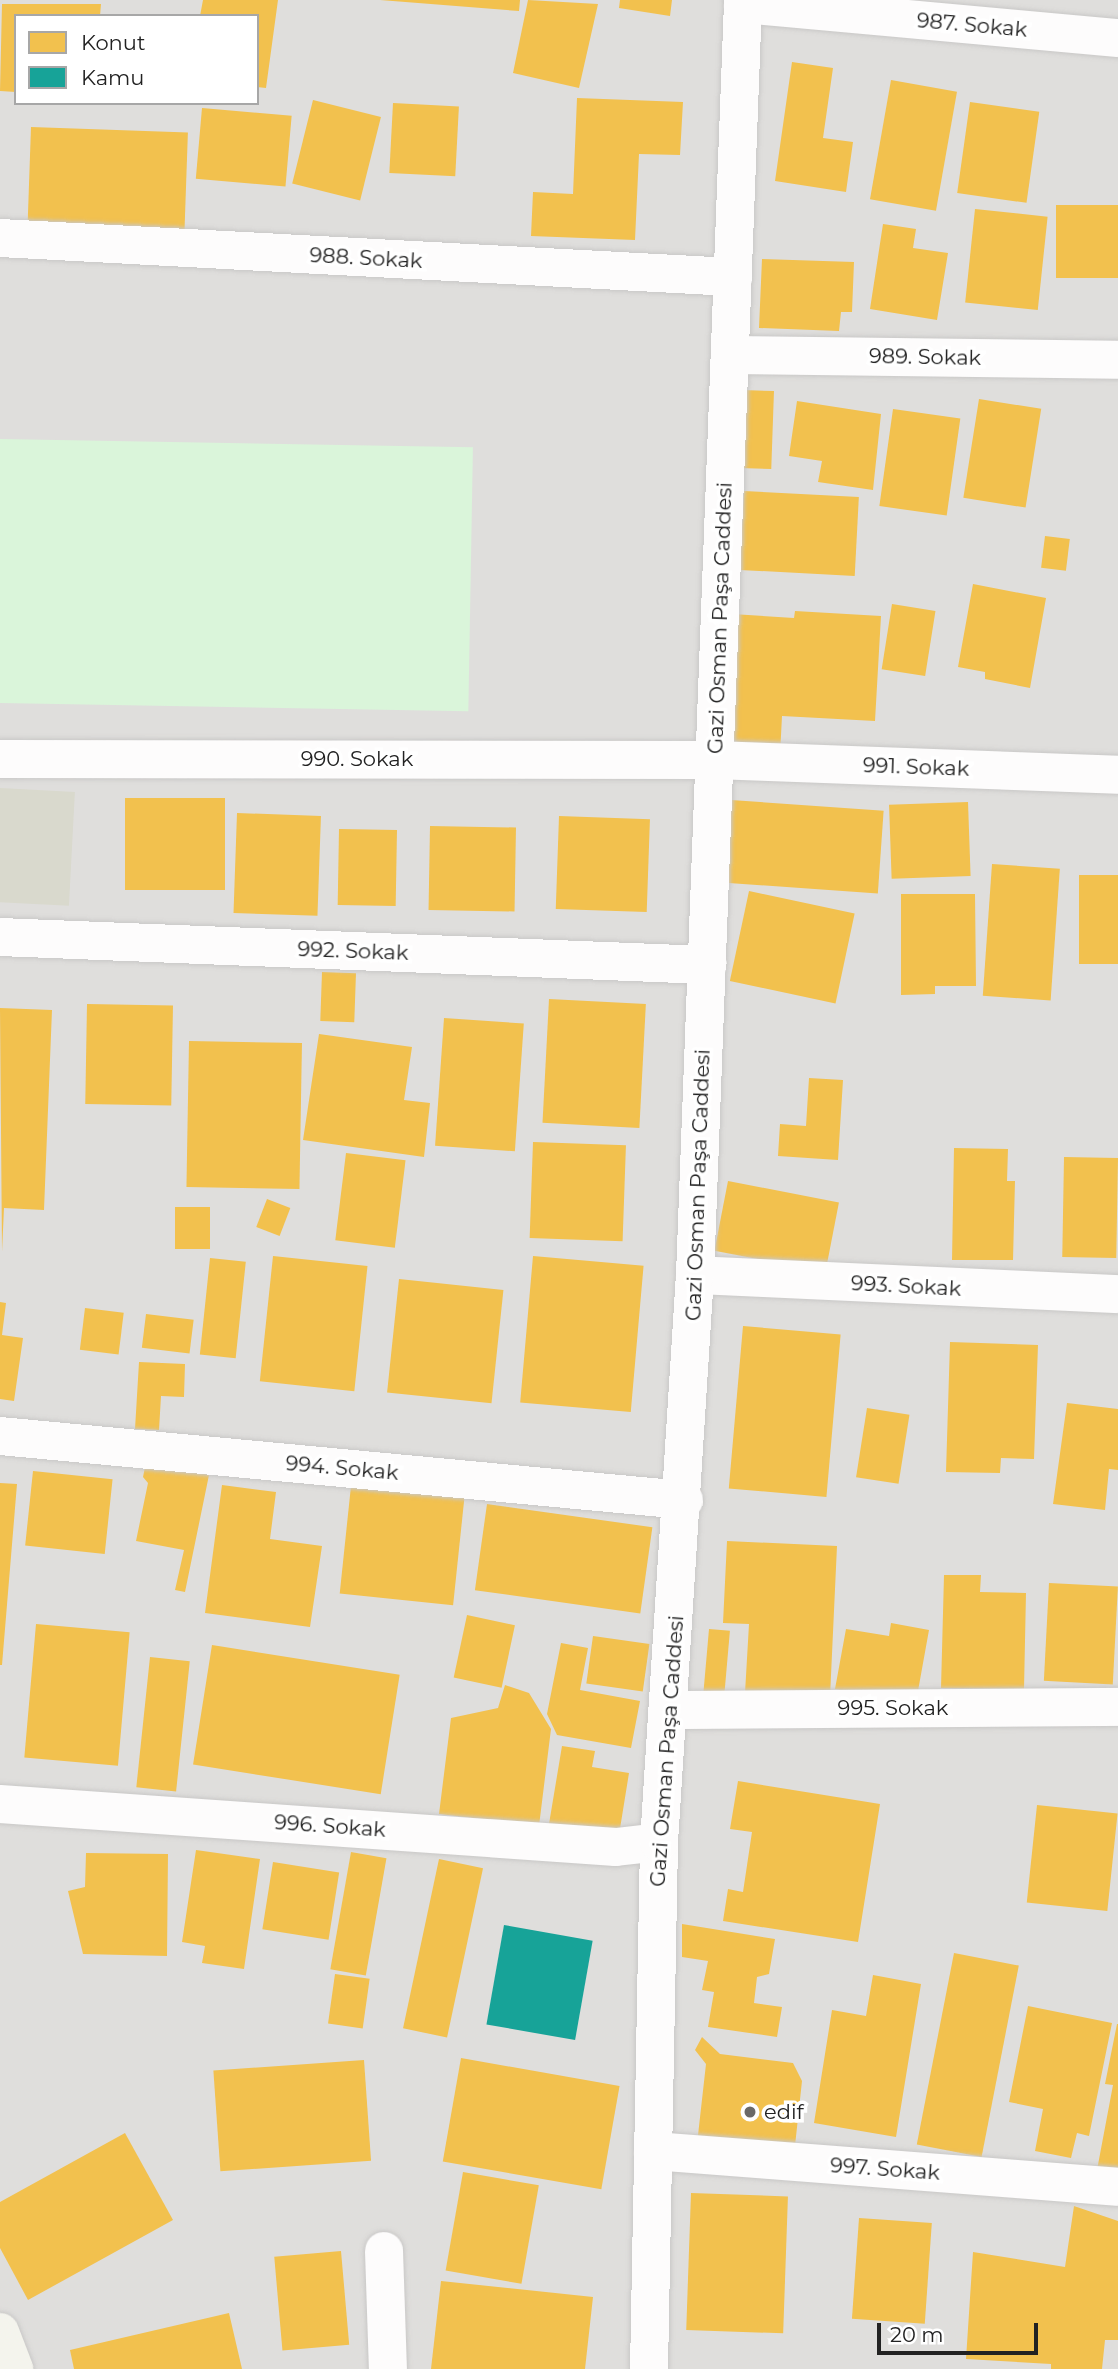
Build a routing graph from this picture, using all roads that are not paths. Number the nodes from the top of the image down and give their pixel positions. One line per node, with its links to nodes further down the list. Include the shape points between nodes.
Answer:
1 (743, 2): 2 (street, 987. Sokak); 4 (street, Gazi Osman Paşa Caddesi)
2 (1118, 38)
3 (0, 238): 4 (street, 988. Sokak)
4 (733, 277): 5 (street, Gazi Osman Paşa Caddesi)
5 (732, 355): 6 (street, 989. Sokak); 8 (street, Gazi Osman Paşa Caddesi)
6 (1118, 360)
7 (0, 759): 8 (street, 990. Sokak)
8 (714, 760): 9 (street, 991. Sokak); 11 (street, Gazi Osman Paşa Caddesi)
9 (1118, 775)
10 (0, 937): 11 (street, 992. Sokak)
11 (707, 965): 12 (street, Gazi Osman Paşa Caddesi)
12 (695, 1276): 13 (street, 993. Sokak); 15 (street, Gazi Osman Paşa Caddesi)
13 (1118, 1294)
14 (0, 1436): 15 (street, 994. Sokak)
15 (684, 1500): 17 (street, Gazi Osman Paşa Caddesi)
16 (1118, 1707): 17 (street, 995. Sokak)
17 (667, 1710): 19 (street, Gazi Osman Paşa Caddesi)
18 (0, 1804): 19 (street, 996. Sokak, via 616,1847)
19 (659, 1843): 20 (street, Gazi Osman Paşa Caddesi)
20 (653, 2151): 21 (street, 997. Sokak); 26 (street, Gazi Osman Paşa Caddesi)
21 (1118, 2187)
22 (384, 2251): 25 (street)
23 (0, 2332): 24 (street)
24 (14, 2369)
25 (388, 2369)
26 (649, 2369)

